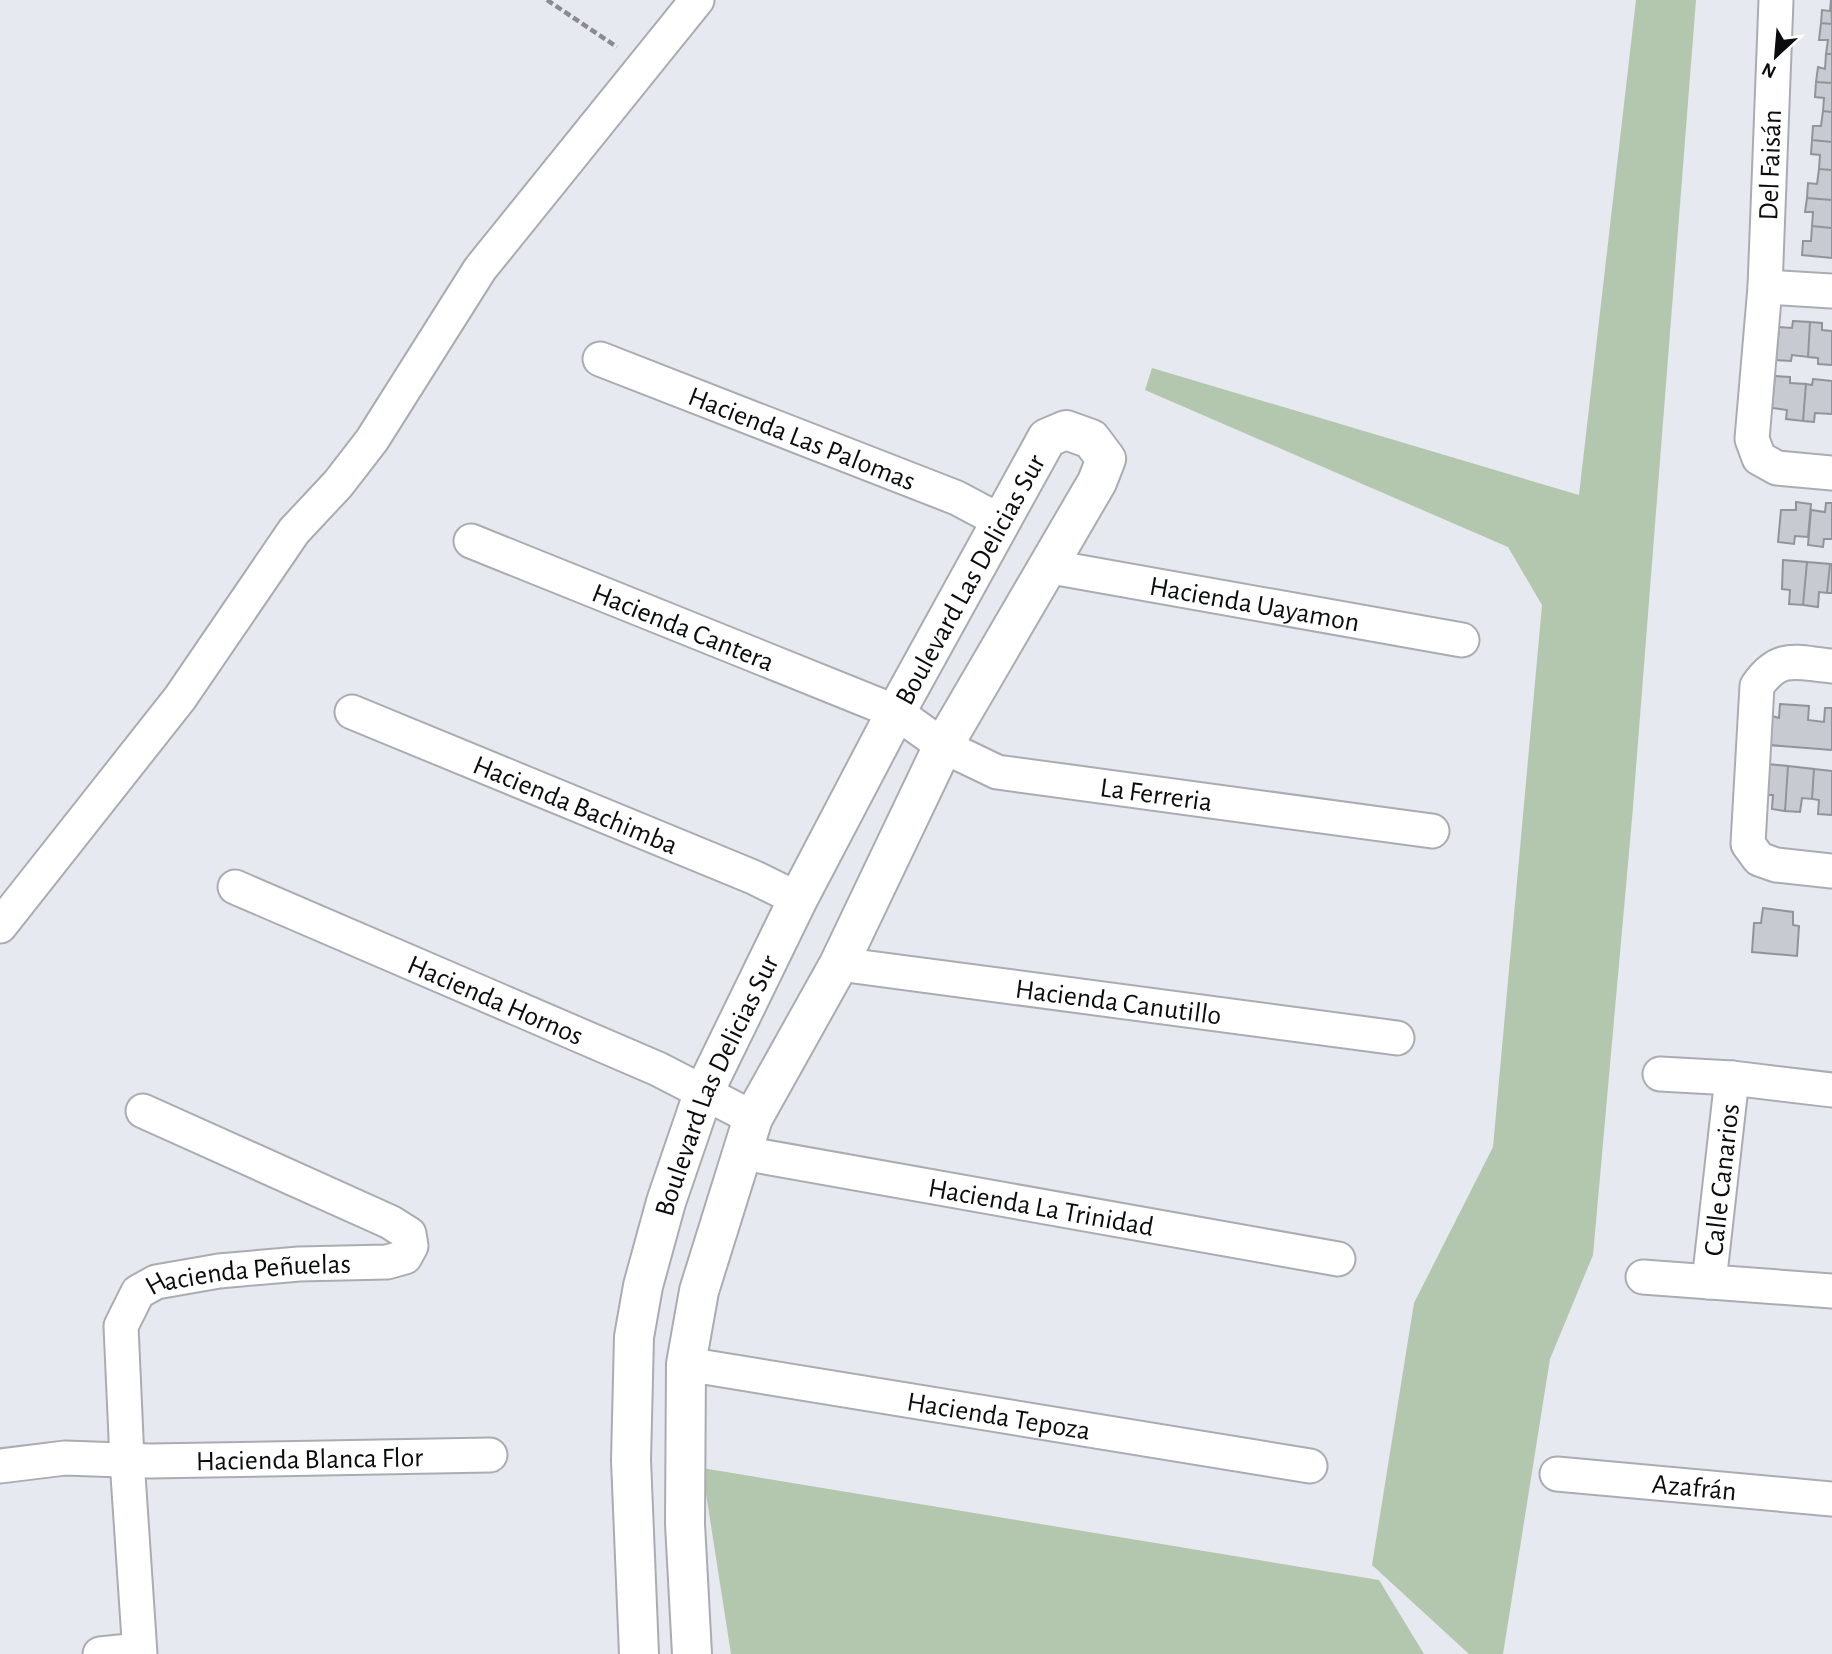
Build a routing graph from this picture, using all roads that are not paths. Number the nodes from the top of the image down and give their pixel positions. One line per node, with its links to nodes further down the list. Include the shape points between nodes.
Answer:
1 (697, 0): 19 (street, via 480,269 372,440 294,531 180,698)
2 (1776, 0): 3 (street, Del Faisán)
3 (1765, 287): 4 (street); 6 (street, Del Faisán, via 1752,439 1759,458 1777,468)
4 (1832, 291)
5 (600, 359): 7 (street, Hacienda Las Palomas, via 957,498)
6 (1832, 473)
7 (1002, 522): 9 (street, Boulevard Las Delicias Sur, via 1047,438 1066,430 1091,439 1106,459); 13 (street, Boulevard Las Delicias Sur)
8 (471, 541): 13 (street, Hacienda Cantera)
9 (1046, 566): 10 (street, Hacienda Uayamon); 14 (street, Boulevard Las Delicias Sur)
10 (1462, 640)
11 (1832, 666): 16 (street, via 1783,662 1767,672 1757,686 1748,844 1759,859 1776,865)
12 (352, 712): 18 (street, Hacienda Bachimba)
13 (896, 712): 14 (street, La Ferreria); 18 (street, Boulevard Las Delicias Sur)
14 (943, 746): 15 (street, La Ferreria, via 997,772); 20 (street, Boulevard Las Delicias Sur)
15 (1432, 831)
16 (1832, 872)
17 (235, 887): 25 (street, Hacienda Hornos, via 658,1069)
18 (798, 898): 25 (street, Boulevard Las Delicias Sur)
19 (0, 926)
20 (839, 964): 21 (street, Hacienda Canutillo); 27 (street, Boulevard Las Delicias Sur)
21 (1397, 1038)
22 (1660, 1074): 23 (street, Calle Canarios)
23 (1732, 1078): 24 (street, Calle Canarios); 30 (street, Calle Canarios)
24 (1832, 1090)
25 (703, 1094): 27 (street, Hacienda Hornos); 41 (street, Boulevard Las Delicias Sur, via 666,1202 634,1337 631,1460)
26 (143, 1111): 34 (street, Hacienda Peñuelas, via 390,1222 409,1234 411,1246 405,1257 387,1262 219,1271 156,1282 138,1292 121,1326)
27 (748, 1135): 28 (street, Hacienda La Trinidad); 32 (street, Boulevard Las Delicias Sur, via 699,1291)
28 (1338, 1259)
29 (1643, 1277): 30 (street)
30 (1709, 1282): 31 (street)
31 (1832, 1291)
32 (686, 1364): 36 (street, Hacienda Tepoza); 42 (street, Boulevard Las Delicias Sur, via 685,1524)
33 (490, 1455): 34 (street, Hacienda Blanca Flor)
34 (127, 1460): 35 (street, Hacienda Blanca Flor, via 65,1458); 39 (street, Hacienda Peñuelas)
35 (0, 1466)
36 (1310, 1466)
37 (1557, 1474): 38 (street, Azafrán)
38 (1832, 1499)
39 (140, 1652): 40 (street)
40 (100, 1654)
41 (639, 1654)
42 (692, 1654)

